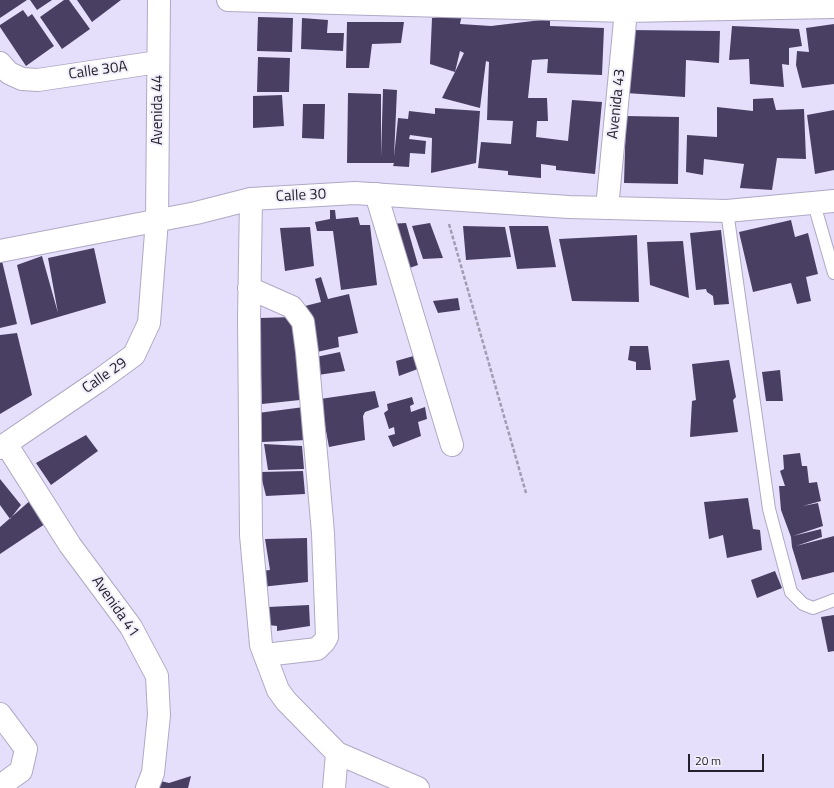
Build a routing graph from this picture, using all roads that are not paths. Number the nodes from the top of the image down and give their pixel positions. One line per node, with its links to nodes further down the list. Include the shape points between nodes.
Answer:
1 (158, 0): 5 (street, Avenida 44)
2 (228, 0): 3 (street)
3 (627, 5): 4 (street); 10 (street, Avenida 43)
4 (834, 7)
5 (158, 62): 6 (street, Calle 30A, via 38,80 22,79 9,73); 12 (street, Avenida 44)
6 (0, 63)
7 (376, 194): 8 (street, Calle 30); 10 (street, Calle 30); 16 (street)
8 (251, 199): 12 (street, Calle 30); 15 (street)
9 (824, 202): 11 (street, Calle 30); 14 (lane)
10 (607, 208): 11 (street, Calle 30)
11 (727, 211): 18 (lane, via 769,509 785,569 792,592 803,604 813,608)
12 (157, 220): 13 (street, Calle 30); 17 (street, Calle 29, via 149,323 134,355)
13 (0, 251)
14 (834, 273)
15 (249, 288): 19 (street, via 251,535 261,644); 19 (street, via 292,307 303,322 323,533 326,637 324,642 317,649)
16 (452, 445)
17 (3, 446): 23 (street, Avenida 41, via 70,545 131,627 157,676 159,715 153,773)
18 (834, 600)
19 (265, 655): 21 (street, via 278,690 286,701)
20 (0, 714): 22 (street, via 26,749 21,770)
21 (337, 753): 24 (street); 25 (street)
22 (0, 786)
23 (147, 788)
24 (334, 788)
25 (418, 788)

